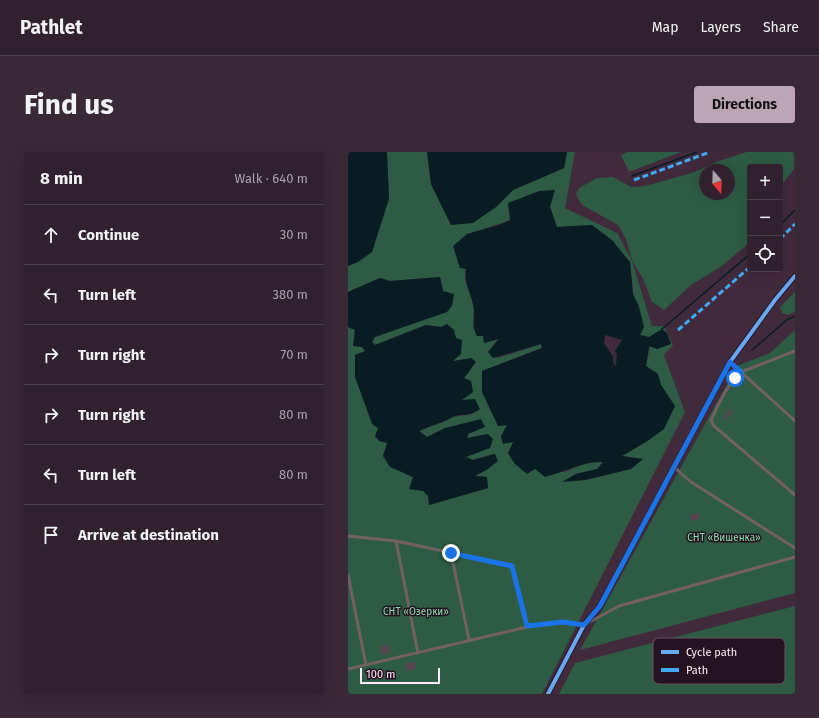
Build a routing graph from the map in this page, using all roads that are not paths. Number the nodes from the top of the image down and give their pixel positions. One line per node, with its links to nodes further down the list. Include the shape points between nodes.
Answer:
1 (795, 276): 3 (street)
2 (795, 351): 4 (lane)
3 (730, 362): 4 (lane); 6 (street)
4 (741, 372): 5 (lane); 7 (lane, via 719,402 711,420 714,426)
5 (795, 421)
6 (674, 467): 10 (lane, via 691,482); 14 (street, via 600,606)
7 (795, 495)
8 (348, 536): 9 (lane)
9 (396, 541): 11 (lane); 17 (lane)
10 (795, 548)
11 (451, 553): 15 (lane, via 512,566); 16 (lane)
12 (795, 557): 14 (lane, via 619,606)
13 (348, 575): 18 (lane)
14 (584, 625): 15 (lane, via 563,622); 20 (street)
15 (527, 626): 16 (lane)
16 (469, 640): 17 (lane)
17 (418, 653): 18 (lane)
18 (366, 665): 19 (lane)
19 (348, 669)
20 (548, 694)

